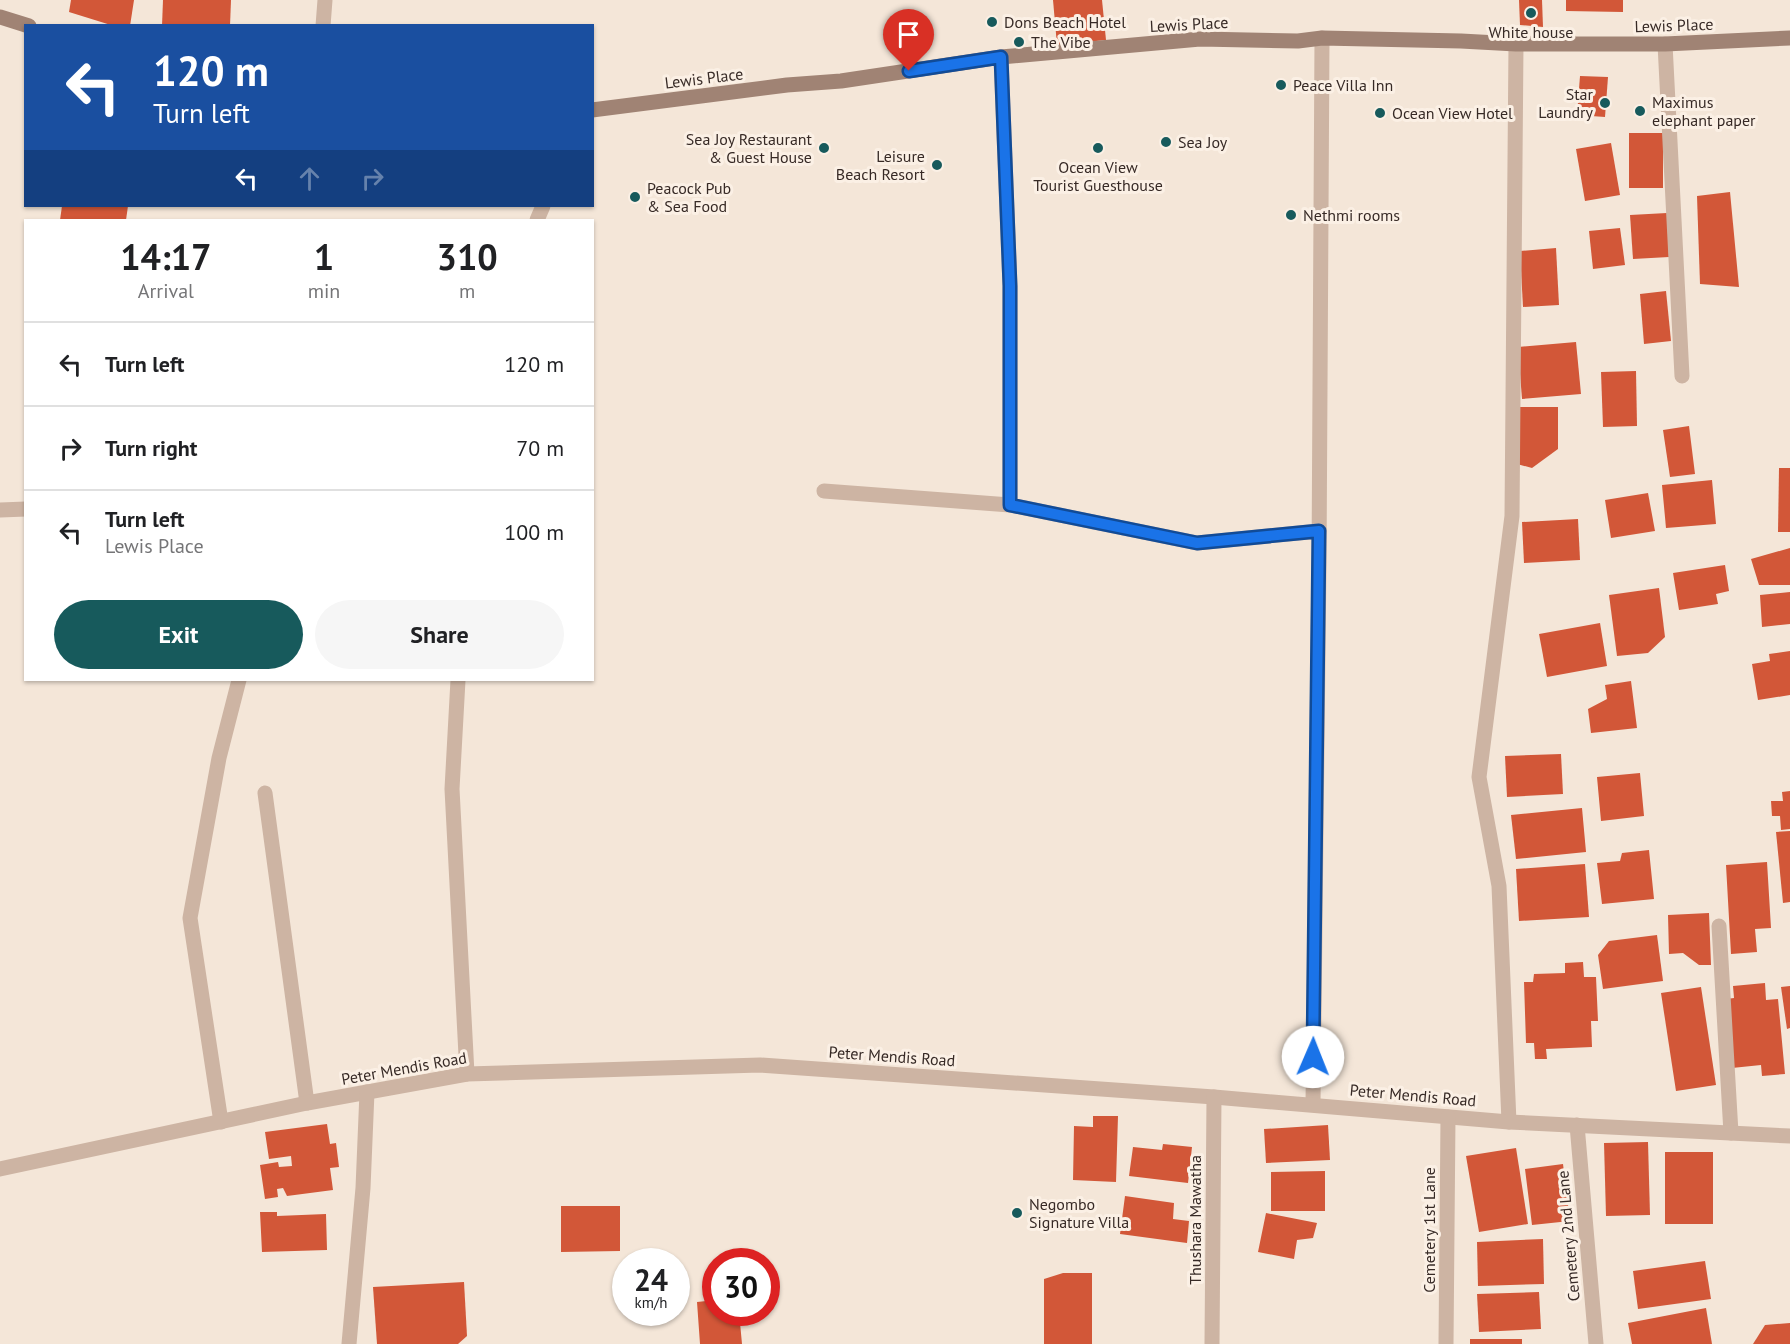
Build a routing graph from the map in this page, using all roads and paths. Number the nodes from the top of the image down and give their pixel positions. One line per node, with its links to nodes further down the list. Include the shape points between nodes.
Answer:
1 (325, 0): 4 (street)
2 (0, 17): 3 (street)
3 (24, 24)
4 (323, 24)
5 (1322, 38): 7 (street, Lewis Place); 9 (street, Lewis Place, via 1200,39); 16 (street)
6 (1790, 38): 8 (street, Lewis Place)
7 (1516, 44): 8 (street, Lewis Place); 28 (street, via 1512,516 1479,777 1499,885)
8 (1665, 44): 11 (street)
9 (1001, 57): 10 (street, Lewis Place, via 841,81); 13 (street, via 1010,286)
10 (594, 110)
11 (1682, 376)
12 (824, 491): 13 (street)
13 (1010, 505): 16 (street, via 1197,543)
14 (24, 509): 15 (street)
15 (0, 510)
16 (1319, 531): 25 (street)
17 (239, 681): 27 (street, via 219,758 190,918)
18 (458, 681): 21 (street, via 452,789)
19 (265, 794): 24 (street)
20 (1719, 926): 30 (street)
21 (467, 1074): 22 (street, Peter Mendis Road); 23 (street, Peter Mendis Road, via 760,1065)
22 (367, 1092): 24 (street, Peter Mendis Road); 33 (street)
23 (1214, 1096): 25 (street, Peter Mendis Road); 34 (street, Thushara Mawatha)
24 (307, 1103): 27 (street, Peter Mendis Road)
25 (1313, 1104): 26 (street, Peter Mendis Road)
26 (1448, 1117): 28 (street, Peter Mendis Road); 35 (street, Cemetery 1st Lane)
27 (221, 1122): 32 (street, Peter Mendis Road)
28 (1509, 1122): 29 (street, Peter Mendis Road)
29 (1577, 1125): 30 (street, Peter Mendis Road); 36 (street, Cemetery 2nd Lane)
30 (1731, 1132): 31 (street, Peter Mendis Road)
31 (1790, 1136)
32 (0, 1169)
33 (349, 1344)
34 (1212, 1344)
35 (1446, 1344)
36 (1596, 1344)

